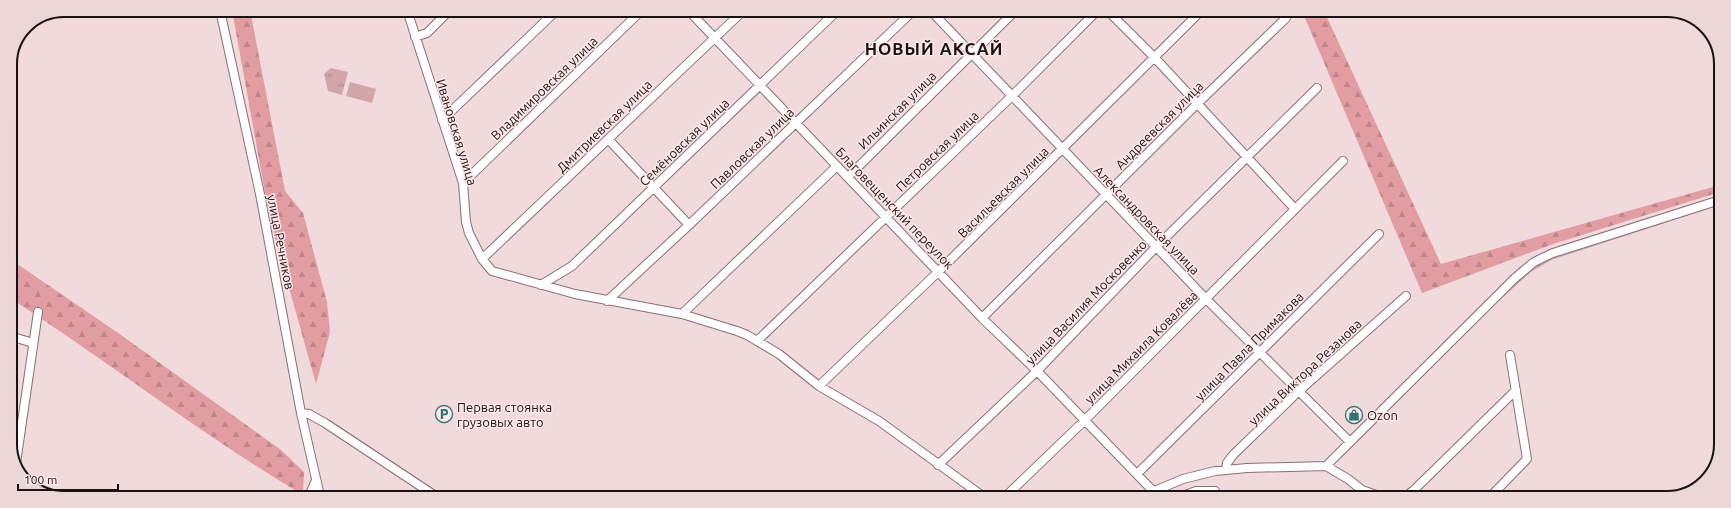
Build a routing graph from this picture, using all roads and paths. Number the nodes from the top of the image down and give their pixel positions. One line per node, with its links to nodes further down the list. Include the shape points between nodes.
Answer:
1 (222, 17): 59 (street, улица Речников, via 260,194)
2 (409, 17): 16 (street, Ивановская улица)
3 (443, 17): 16 (street, via 427,33)
4 (550, 17): 24 (street)
5 (635, 17): 32 (street, Владимировская улица)
6 (695, 17): 17 (street, Благовещенский переулок)
7 (736, 17): 17 (street, Дмитриевская улица)
8 (831, 17): 20 (street, Семёновская улица)
9 (907, 17): 25 (street, Павловская улица)
10 (937, 17): 18 (street, Александровская улица)
11 (1009, 17): 18 (street, Ильинская улица)
12 (1091, 17): 22 (street, Петровская улица)
13 (1114, 17): 19 (street)
14 (1195, 17): 19 (street, Васильевская улица)
15 (1286, 18): 23 (street, Андреевская улица)
16 (415, 36): 24 (street, Ивановская улица)
17 (714, 37): 20 (street, Благовещенский переулок); 26 (street, Дмитриевская улица)
18 (972, 52): 22 (street, Александровская улица); 31 (street, Ильинская улица)
19 (1154, 58): 23 (street); 27 (street, Васильевская улица)
20 (761, 86): 25 (street, Благовещенский переулок); 33 (street, Семёновская улица)
21 (1317, 88): 28 (street, улица Василия Московенко)
22 (1012, 96): 27 (street, Александровская улица); 37 (street, Петровская улица)
23 (1196, 104): 28 (street); 34 (street, Андреевская улица)
24 (442, 120): 32 (street, Ивановская улица)
25 (796, 122): 30 (street, Благовещенский переулок); 38 (street, Павловская улица)
26 (608, 140): 33 (street); 41 (street, Дмитриевская улица)
27 (1062, 150): 34 (street, Александровская улица); 42 (street, Васильевская улица)
28 (1247, 157): 36 (street); 40 (street, улица Василия Московенко)
29 (1343, 161): 36 (street, улица Михаила Ковалёва)
30 (837, 166): 31 (street, Благовещенский переулок); 48 (street)
31 (848, 177): 37 (street, Благовещенский переулок)
32 (463, 183): 41 (street, Ивановская улица, via 466,222 473,244)
33 (653, 188): 38 (street); 43 (street, Семёновская улица, via 572,266)
34 (1106, 195): 40 (street, Александровская улица); 49 (street, Андреевская улица)
35 (1714, 202): 61 (street, via 1553,253 1527,267)
36 (1295, 209): 45 (street, улица Михаила Ковалёва)
37 (886, 218): 42 (street, Благовещенский переулок); 51 (street, Петровская улица)
38 (689, 225): 46 (street, Павловская улица)
39 (1379, 234): 53 (street, улица Павла Примакова)
40 (1156, 247): 45 (street, Александровская улица); 55 (street, улица Василия Московенко)
41 (482, 259): 43 (street, Ивановская улица, via 492,271)
42 (938, 272): 49 (street, Благовещенский переулок); 56 (street, Васильевская улица)
43 (542, 285): 46 (street, Ивановская улица)
44 (1406, 296): 58 (street, улица Виктора Резанова)
45 (1206, 299): 53 (street, Александровская улица); 60 (street, улица Михаила Ковалёва)
46 (607, 301): 48 (street, Ивановская улица)
47 (38, 312): 52 (street)
48 (682, 314): 51 (street, Ивановская улица, via 737,331)
49 (982, 318): 55 (street, Благовещенский переулок)
50 (17, 338): 52 (street)
51 (757, 341): 56 (street, Ивановская улица, via 779,354)
52 (33, 343): 62 (street)
53 (1260, 352): 58 (street, Александровская улица); 66 (street, улица Павла Примакова)
54 (1510, 355): 57 (street)
55 (1036, 371): 60 (street, Благовещенский переулок); 63 (street, улица Василия Московенко)
56 (819, 386): 63 (street, Ивановская улица, via 879,422)
57 (1516, 390): 77 (street); 78 (street, via 1527,459)
58 (1299, 391): 61 (street, Александровская улица); 65 (street, улица Виктора Резанова, via 1233,455 1227,463)
59 (301, 413): 67 (street, улица Речников); 70 (street, via 309,414 325,423)
60 (1084, 421): 66 (street, Благовещенский переулок); 72 (street, улица Михаила Ковалёва)
61 (1350, 442): 64 (street)
62 (18, 451)
63 (938, 465): 71 (street, Ивановская улица)
64 (1326, 466): 65 (street); 76 (street)
65 (1226, 470): 73 (street, via 1183,479)
66 (1137, 474): 73 (street, Благовещенский переулок)
67 (316, 479): 68 (street); 69 (street, улица Речников)
68 (311, 491)
69 (319, 491)
70 (429, 491)
71 (975, 491)
72 (1011, 491)
73 (1153, 491)
74 (1196, 491): 75 (street)
75 (1215, 491)
76 (1365, 491)
77 (1413, 491)
78 (1496, 491)

